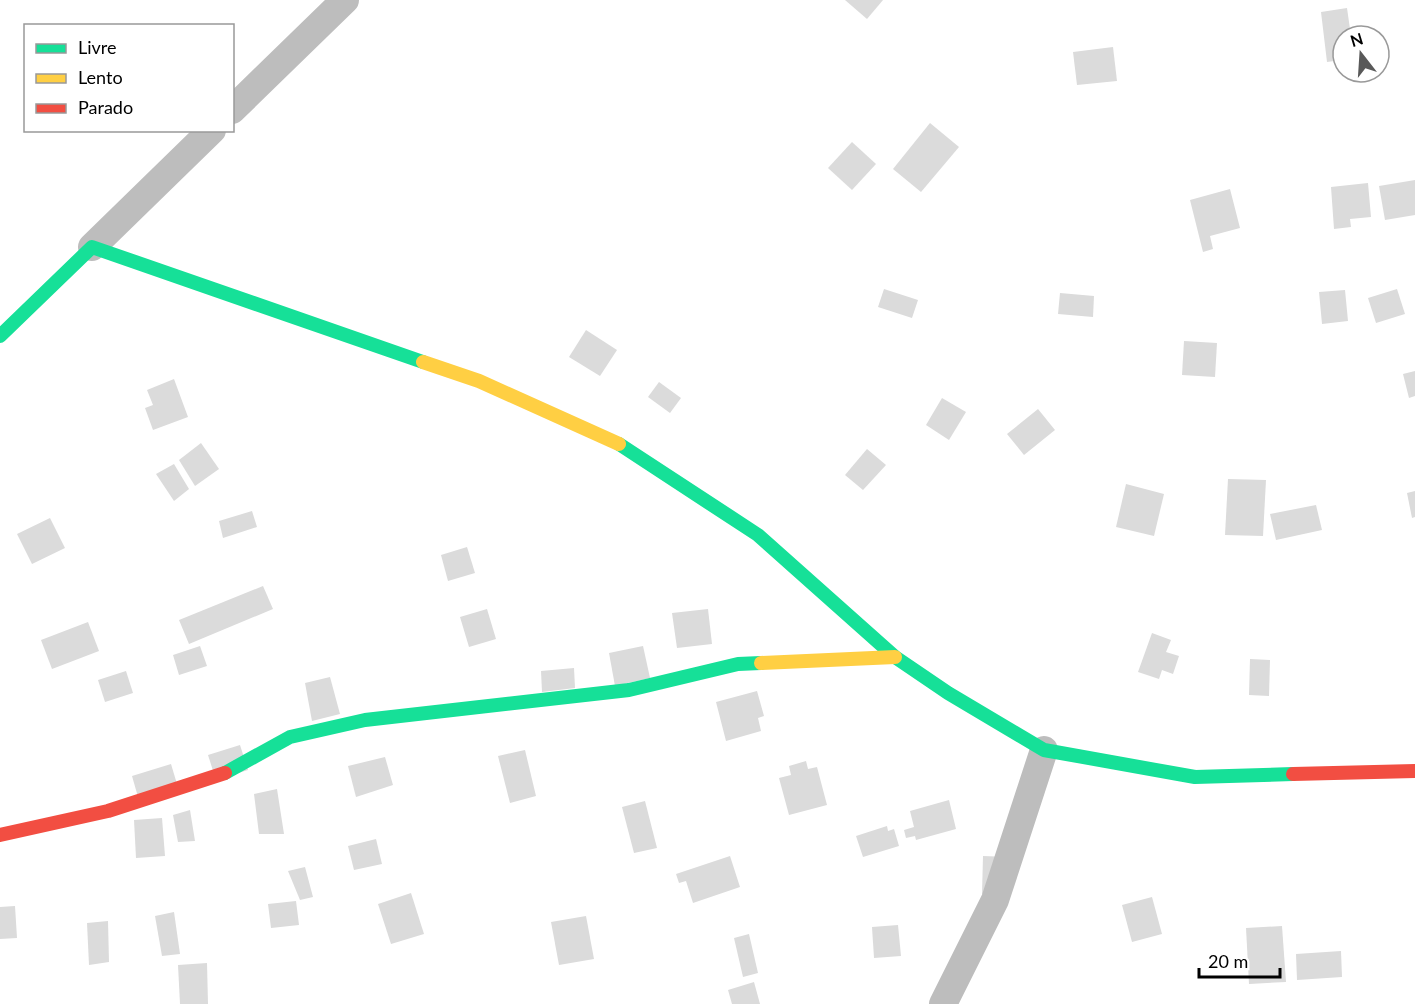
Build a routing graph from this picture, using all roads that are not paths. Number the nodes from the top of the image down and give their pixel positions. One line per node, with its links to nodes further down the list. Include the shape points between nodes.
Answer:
1 (345, 0): 2 (street)
2 (234, 108)
3 (210, 132): 4 (street)
4 (92, 247): 5 (street); 6 (street, via 479,381 623,446 758,535)
5 (0, 336)
6 (895, 657): 7 (street); 9 (street, via 738,664 629,690 365,720 290,737 230,771 108,811)
7 (1044, 750): 8 (street, via 1195,777); 10 (street, via 995,900)
8 (1415, 771)
9 (0, 835)
10 (943, 1004)

